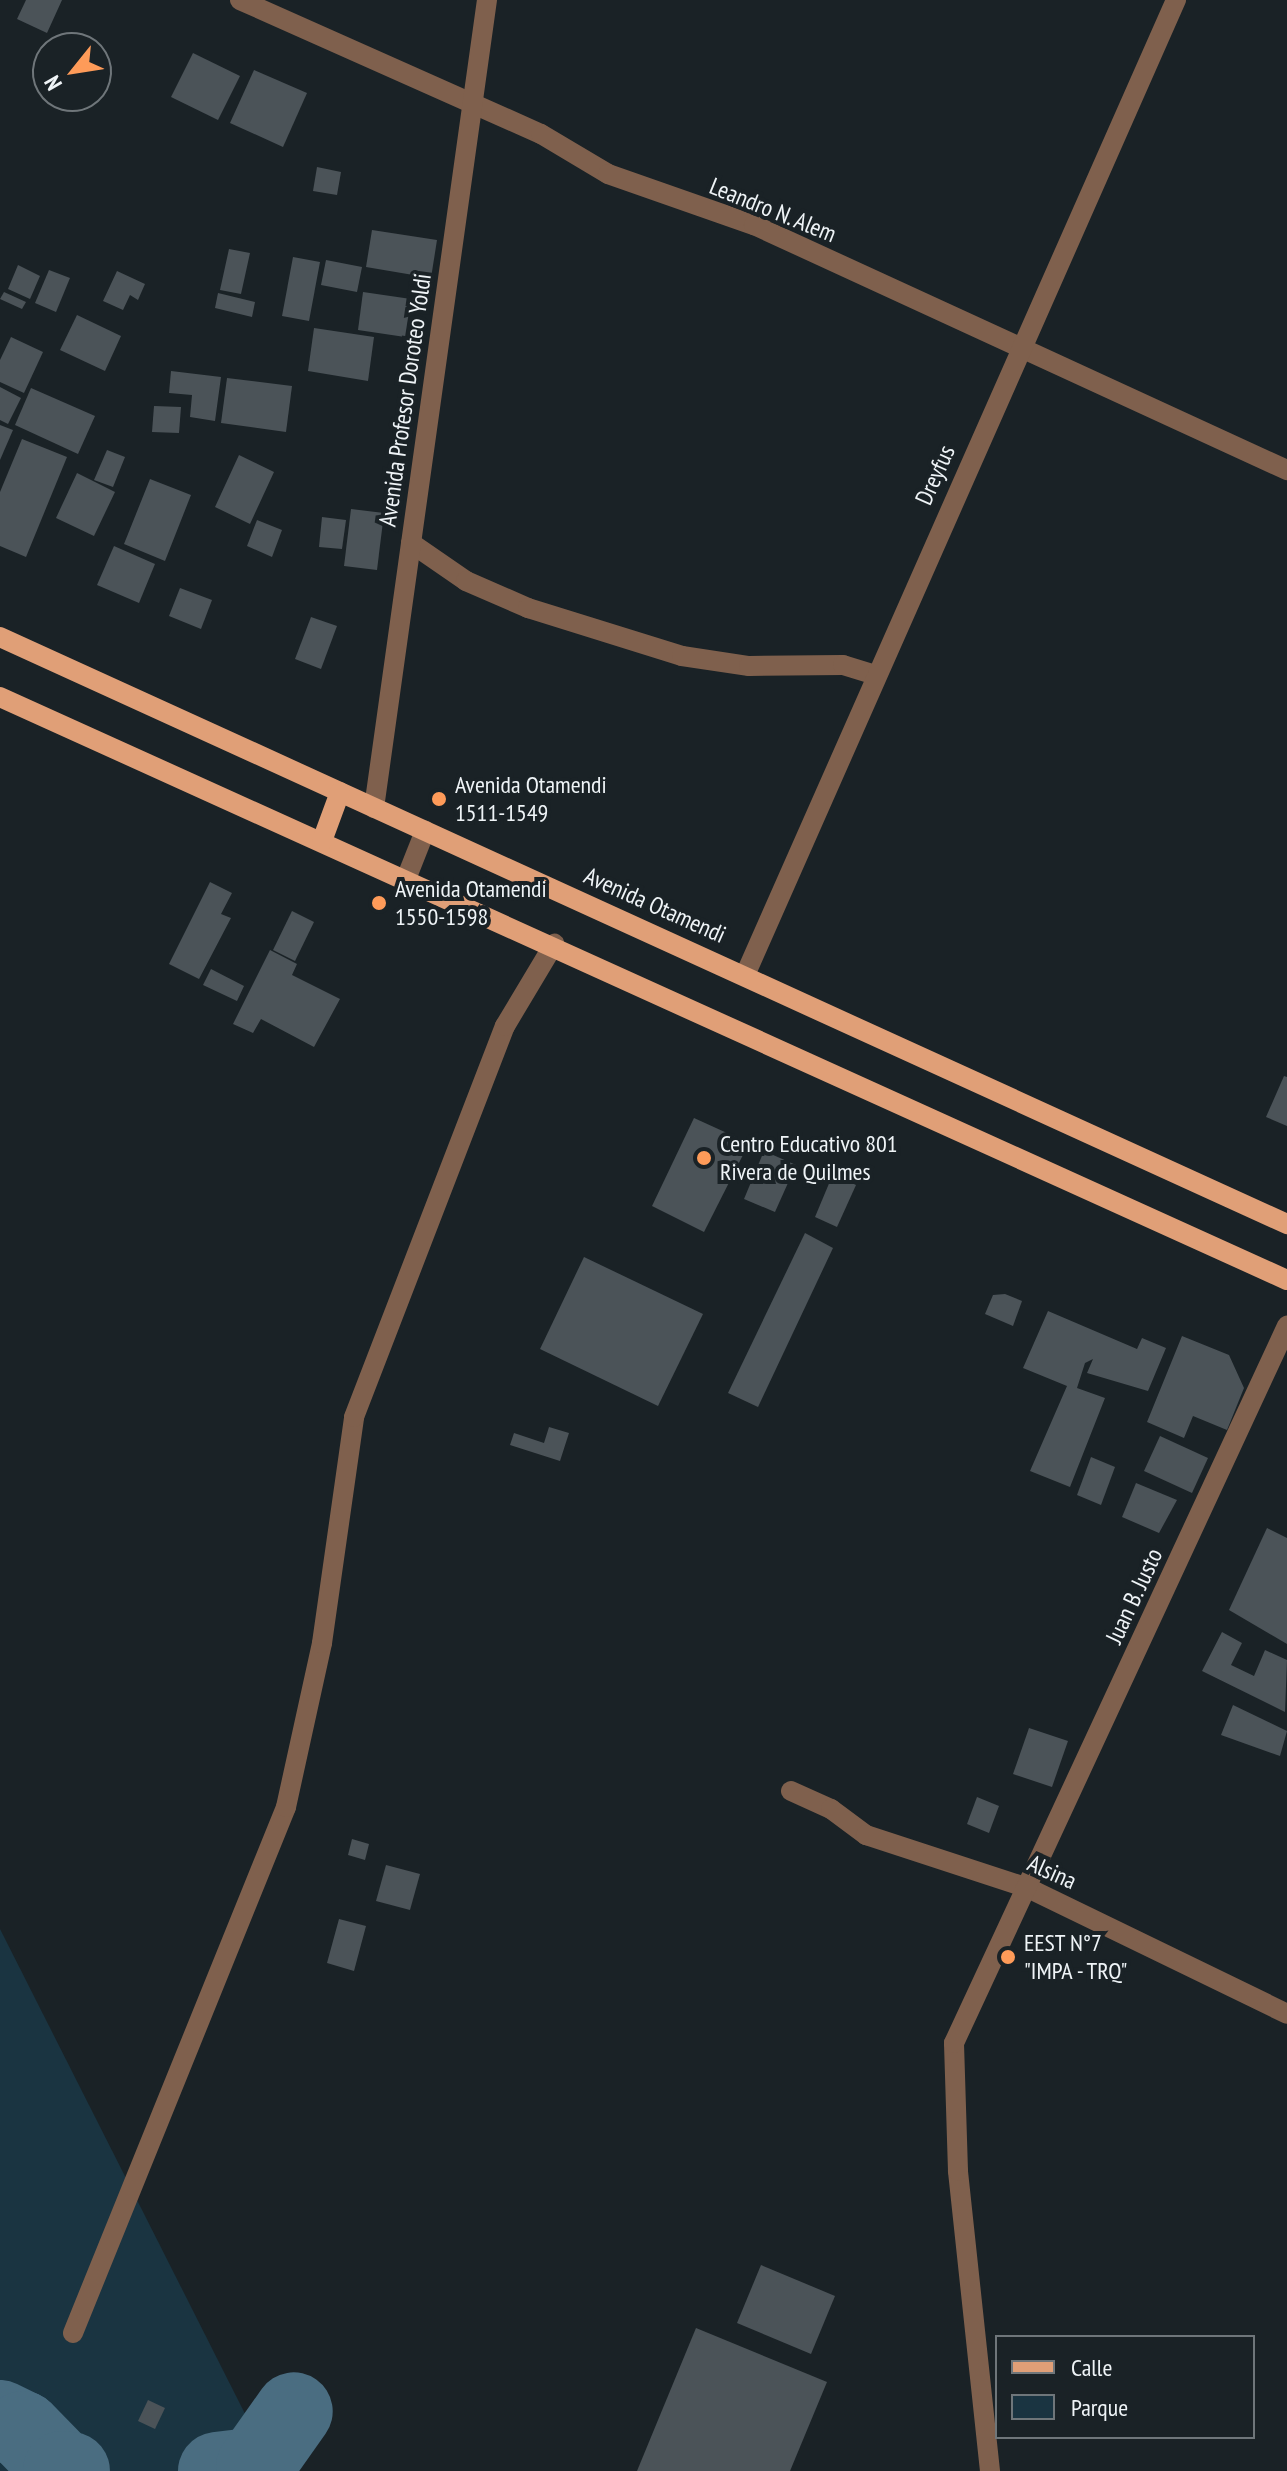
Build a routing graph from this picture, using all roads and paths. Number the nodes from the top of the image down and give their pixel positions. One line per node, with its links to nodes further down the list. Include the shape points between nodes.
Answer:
1 (240, 0): 4 (street, Leandro N. Alem)
2 (487, 0): 4 (street, Avenida Profesor Doroteo Yoldi)
3 (1176, 0): 5 (street, Dreyfus)
4 (472, 107): 5 (street, Leandro N. Alem, via 541,134 608,174 754,225); 7 (street, Avenida Profesor Doroteo Yoldi)
5 (1020, 346): 6 (street, Leandro N. Alem); 9 (street, Dreyfus)
6 (1287, 470)
7 (411, 543): 9 (street, via 466,581 528,608 682,656 749,666 843,665); 12 (street, Avenida Profesor Doroteo Yoldi)
8 (0, 637): 11 (main road, Avenida Otamendi)
9 (876, 675): 17 (street, Dreyfus)
10 (0, 697): 14 (main road)
11 (340, 792): 12 (main road, Avenida Otamendi); 14 (main road)
12 (374, 808): 13 (main road, Avenida Otamendi)
13 (425, 831): 15 (street); 17 (main road, Avenida Otamendi)
14 (322, 841): 15 (main road)
15 (406, 879): 16 (main road)
16 (554, 944): 19 (main road); 24 (street, via 505,1026 354,1417 322,1643 286,1807)
17 (746, 973): 18 (main road, Avenida Otamendi)
18 (1287, 1224)
19 (1287, 1280)
20 (1287, 1326): 22 (street, Juan B. Justo)
21 (791, 1791): 22 (street, Alsina, via 831,1809 866,1835)
22 (1028, 1888): 23 (street, Alsina); 25 (street, Juan B. Justo, via 954,2043 958,2171)
23 (1287, 2014)
24 (73, 2333)
25 (990, 2471)

